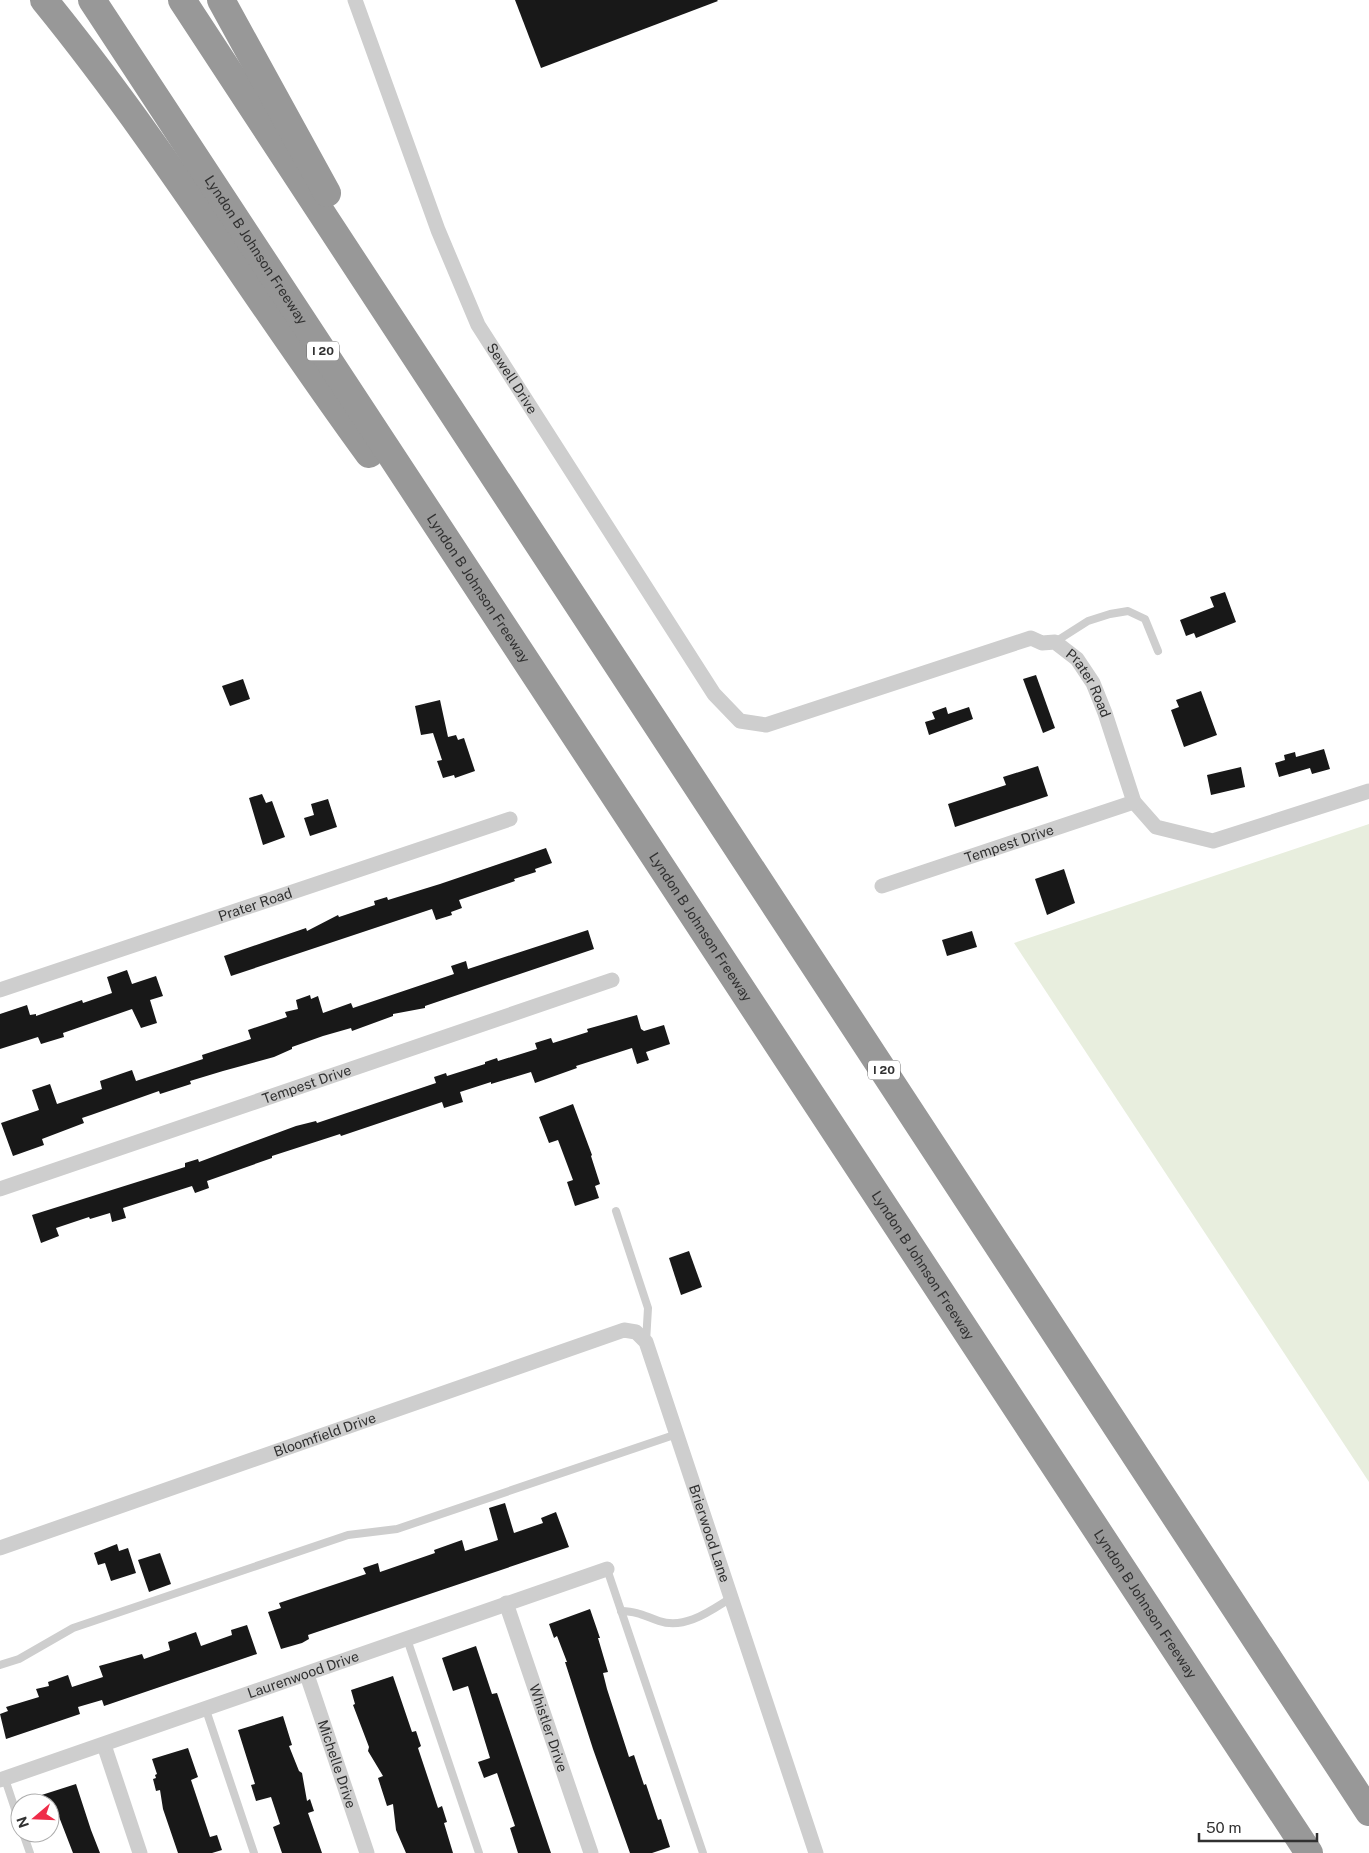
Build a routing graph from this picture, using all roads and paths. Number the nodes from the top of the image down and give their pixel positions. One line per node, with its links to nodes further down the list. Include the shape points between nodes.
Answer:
1 (44, 0): 9 (highway, via 103,75 319,386)
2 (92, 0): 9 (highway, Lyndon B Johnson Freeway / I 20)
3 (182, 0): 6 (highway, I 20)
4 (221, 0): 6 (highway)
5 (355, 0): 10 (street, Sewell Drive, via 438,230 478,325 714,694)
6 (436, 389): 31 (highway, I 20)
7 (1055, 642): 8 (lane, via 1088,620 1128,611 1145,619); 10 (street, Prater Road, via 1031,638 1004,645 766,725); 12 (street, Prater Road, via 1077,659 1093,683)
8 (1158, 651)
9 (553, 703): 35 (highway, Lyndon B Johnson Freeway / I 20)
10 (740, 721)
11 (1369, 790): 12 (street, Prater Road, via 1213,841 1156,827)
12 (1134, 802): 14 (street, Tempest Drive)
13 (510, 819): 16 (street, Prater Road)
14 (882, 886)
15 (612, 980): 17 (street, Tempest Drive)
16 (0, 990)
17 (0, 1188)
18 (616, 1211): 19 (lane, Brierwood Lane, via 648,1308)
19 (646, 1342): 20 (street, Brierwood Lane); 21 (street, Bloomfield Drive, via 636,1332 624,1330)
20 (677, 1434): 23 (street, Brierwood Lane); 27 (lane, via 396,1529 348,1535 73,1628 19,1659)
21 (0, 1548)
22 (607, 1569): 24 (street, Laurenwood Drive); 25 (lane)
23 (731, 1598): 25 (lane, via 692,1620 676,1624 660,1622 639,1612); 43 (street, Brierwood Lane)
24 (506, 1604): 26 (street, Laurenwood Drive); 41 (street, Whistler Drive)
25 (621, 1611): 42 (lane)
26 (407, 1639): 28 (street, Laurenwood Drive); 40 (lane)
27 (0, 1665)
28 (307, 1675): 29 (street, Laurenwood Drive); 39 (street, Michelle Drive)
29 (206, 1710): 30 (street, Laurenwood Drive); 38 (lane)
30 (104, 1744): 32 (street, Laurenwood Drive); 37 (street)
31 (1330, 1752): 33 (highway); 36 (highway, I 20)
32 (2, 1780): 34 (lane)
33 (1369, 1799)
34 (10, 1800)
35 (1280, 1809): 44 (highway); 45 (highway, Lyndon B Johnson Freeway / I 20)
36 (1369, 1812)
37 (140, 1853)
38 (254, 1853)
39 (367, 1853)
40 (480, 1853)
41 (591, 1853)
42 (704, 1853)
43 (816, 1853)
44 (1302, 1853)
45 (1308, 1853)

